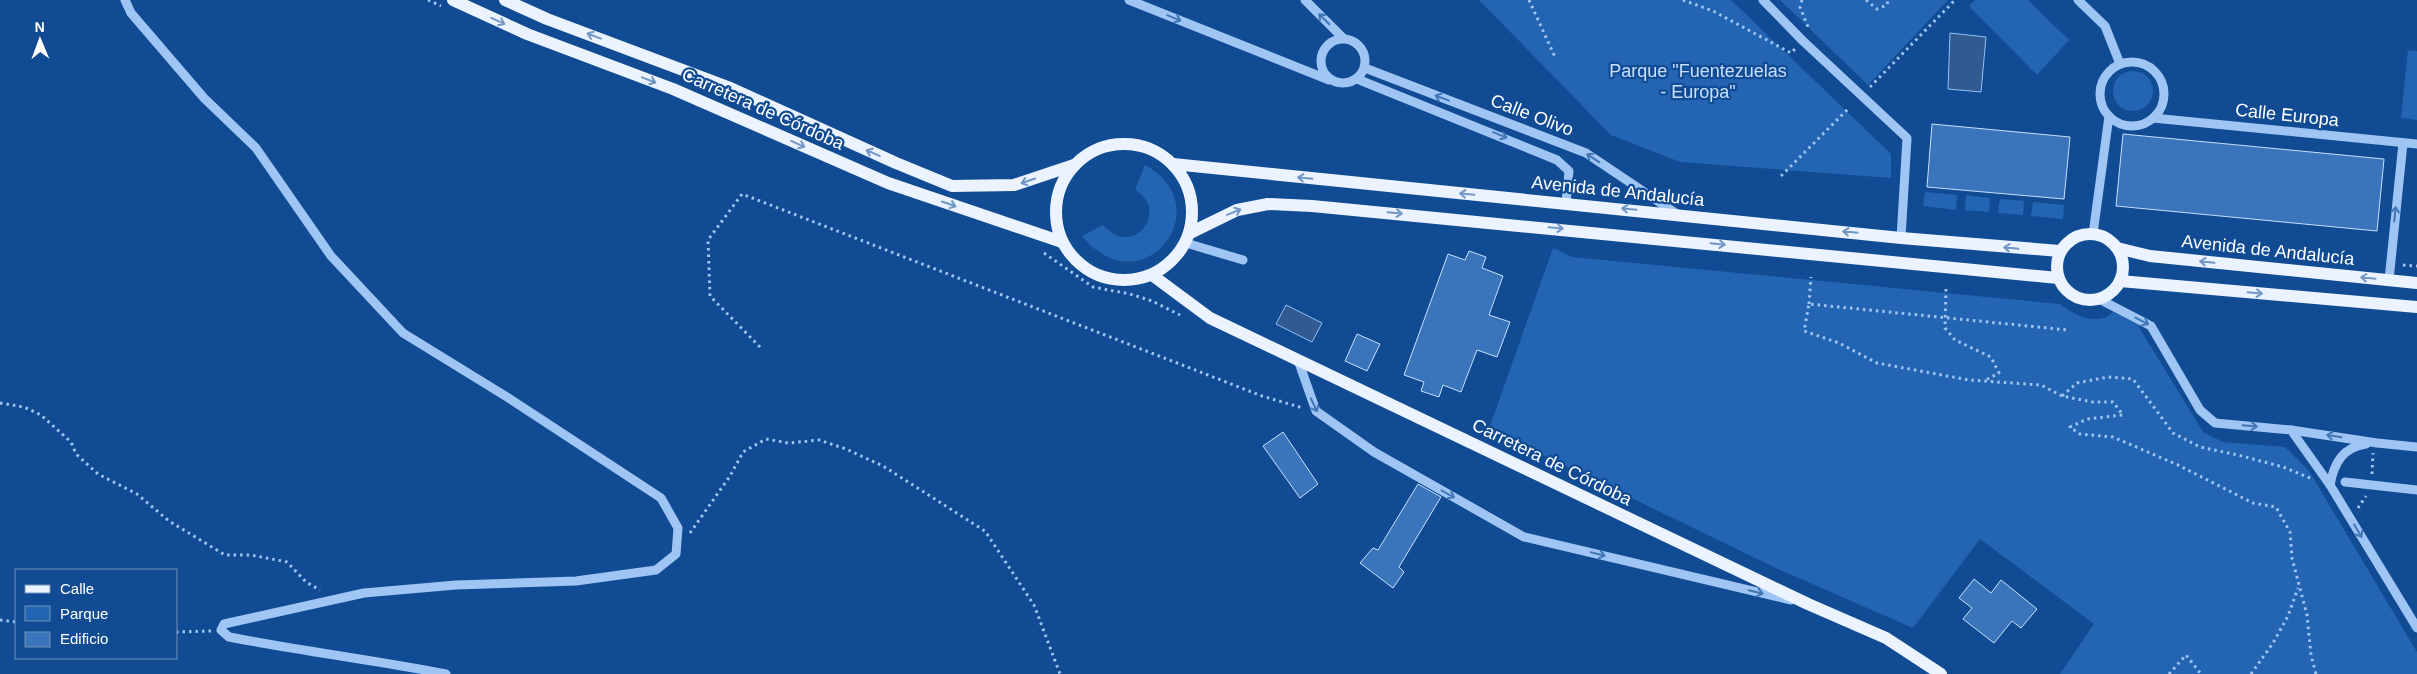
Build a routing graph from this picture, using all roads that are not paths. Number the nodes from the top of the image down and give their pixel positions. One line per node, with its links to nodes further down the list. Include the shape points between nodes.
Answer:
1 (125, 0): 44 (street, via 131,13 204,98 256,148 331,256 403,333 661,498 678,528 676,554 656,570 576,581 456,585 364,594 224,624 221,630 229,637 289,649)
2 (453, 0): 24 (main road, Carretera de Córdoba, one-way to 24, via 527,34 673,89 888,183)
3 (505, 0): 18 (main road, Carretera de Córdoba, one-way to 3, via 1014,185 952,186 728,87)
4 (1129, 0): 12 (street, one-way to 12)
5 (1305, 0): 8 (street, one-way to 5)
6 (1763, 0): 23 (street, via 1906,138)
7 (2078, 0): 9 (street, via 2105,26)
8 (1343, 38): 10 (street, via 1356,42 1364,54); 12 (street, via 1329,42 1321,54 1321,68)
9 (2120, 64): 13 (street, via 2105,77 2101,87 2100,98); 14 (street, via 2144,64 2162,81 2164,101)
10 (1365, 68): 11 (street); 20 (street, Calle Olivo, one-way to 10, via 1586,153)
11 (1357, 79): 12 (street, via 1343,84); 19 (street, Calle Olivo, one-way to 19, via 1557,160 1569,170)
12 (1329, 80)
13 (2109, 116): 14 (street, via 2117,122 2136,125); 21 (street)
14 (2153, 118): 15 (street, Calle Europa)
15 (2403, 143): 16 (street, Calle Europa); 30 (street, one-way to 15)
16 (2417, 144)
17 (1173, 164): 18 (main road, via 1155,151 1134,144 1113,145 1092,152); 19 (main road, Avenida de Andalucía, one-way to 17); 22 (main road, via 1186,181 1192,201 1193,223)
18 (1074, 165): 24 (main road, via 1062,182 1056,202 1056,222)
19 (1566, 203): 20 (main road, Avenida de Andalucía, one-way to 19)
20 (1677, 214): 23 (main road, Avenida de Andalucía, one-way to 20)
21 (2093, 234): 25 (main road, via 2110,241); 26 (main road, via 2074,237)
22 (1188, 238): 27 (street); 28 (main road, via 1172,262); 29 (main road, one-way to 29, via 1237,210 1268,204 1303,205)
23 (1901, 238): 26 (main road, Avenida de Andalucía, one-way to 23)
24 (1062, 242): 28 (main road, via 1074,259 1097,275 1111,280 1132,281)
25 (2117, 248): 30 (main road, Avenida de Andalucía, one-way to 25, via 2150,256); 31 (main road, via 2123,264)
26 (2060, 251): 29 (main road, via 2056,269)
27 (1243, 260)
28 (1152, 275): 35 (main road, Carretera de Córdoba, via 1210,318)
29 (2058, 278): 33 (main road, via 2079,298)
30 (2389, 280): 32 (main road, Avenida de Andalucía)
31 (2120, 281): 33 (main road); 34 (main road, one-way to 34)
32 (2417, 283)
33 (2099, 299): 36 (street, one-way to 36, via 2151,326 2200,410 2215,423)
34 (2417, 307)
35 (1298, 360): 42 (main road, Carretera de Córdoba); 42 (street, one-way to 42, via 1316,412 1374,452 1524,536)
36 (2291, 430): 37 (street, one-way to 36); 40 (street)
37 (2377, 443): 38 (street); 40 (street, via 2356,445 2341,455)
38 (2417, 446)
39 (2345, 482): 41 (street)
40 (2330, 485): 43 (street, one-way to 43)
41 (2417, 490)
42 (1808, 604): 45 (main road, Carretera de Córdoba, via 1886,638)
43 (2417, 628)
44 (446, 674)
45 (1941, 674)

